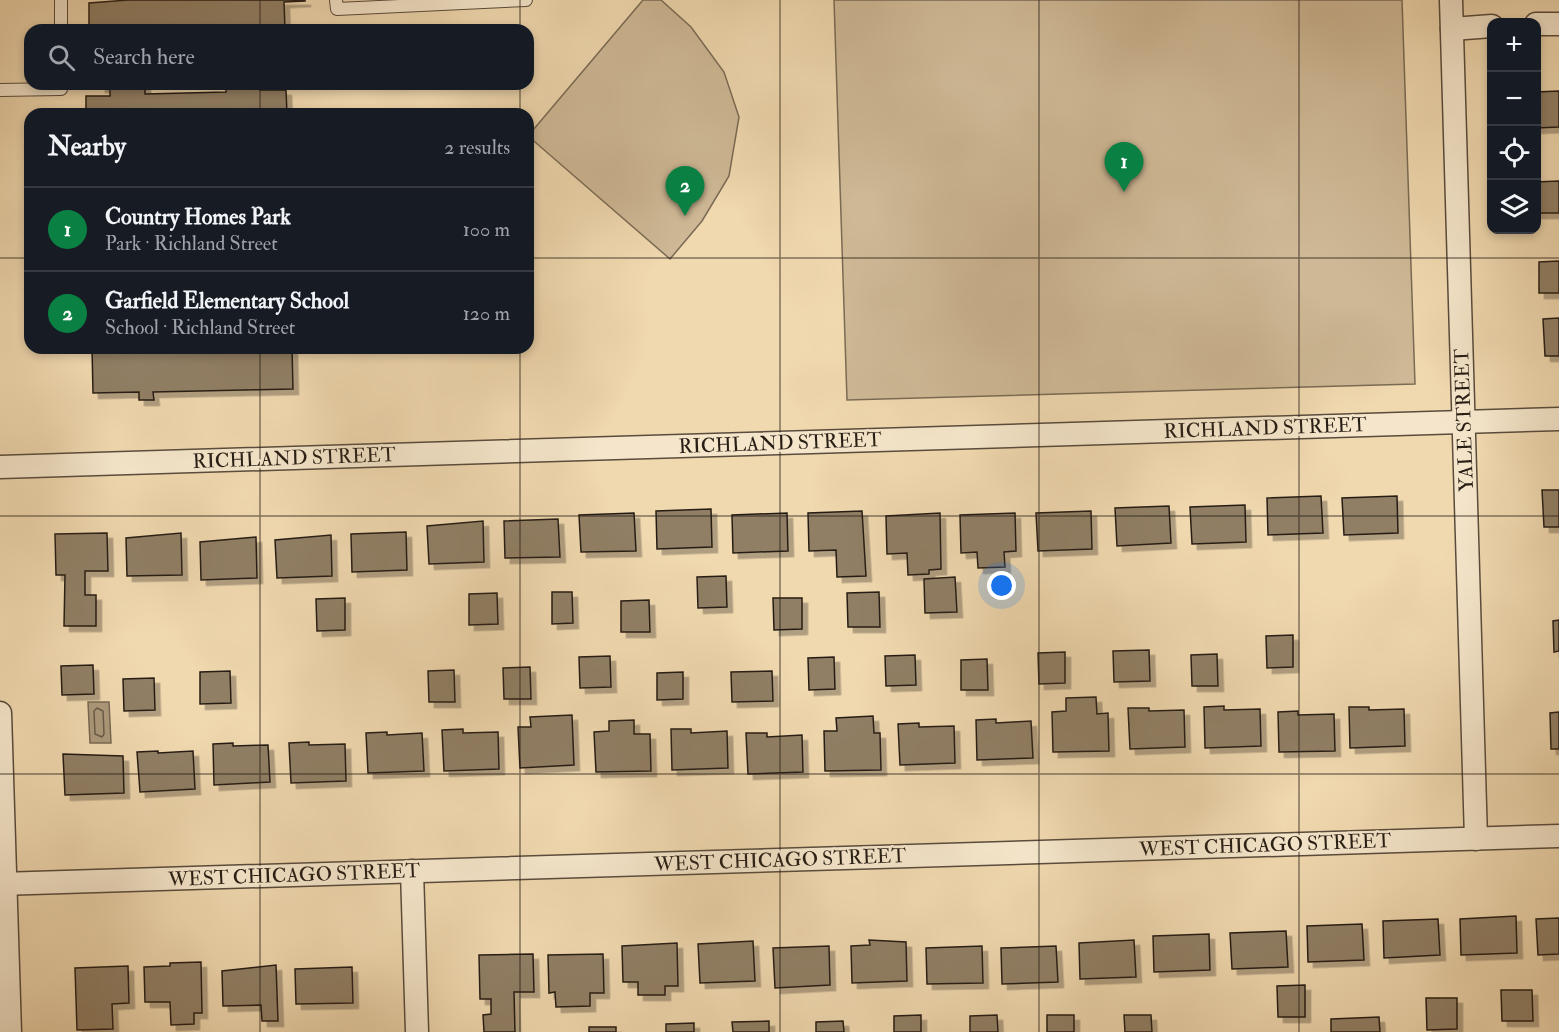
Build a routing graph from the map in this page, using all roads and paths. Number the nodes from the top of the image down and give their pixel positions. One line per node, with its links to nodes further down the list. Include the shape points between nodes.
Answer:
1 (61, 0): 5 (lane)
2 (336, 0): 3 (lane, via 337,9)
3 (526, 0)
4 (1451, 0): 9 (street, YALE STREET)
5 (61, 24)
6 (1541, 24): 7 (street)
7 (1559, 24)
8 (1487, 26): 9 (street)
9 (1452, 29): 13 (street, YALE STREET)
10 (0, 90): 11 (lane)
11 (24, 90)
12 (1559, 419): 13 (street, RICHLAND STREET)
13 (1464, 422): 14 (street, RICHLAND STREET); 17 (street, YALE STREET)
14 (0, 467)
15 (0, 713): 19 (street)
16 (1559, 836): 17 (street, WEST CHICAGO STREET)
17 (1476, 839): 18 (street, WEST CHICAGO STREET)
18 (412, 872): 19 (street, WEST CHICAGO STREET); 21 (street)
19 (3, 884): 20 (street)
20 (10, 1032)
21 (417, 1032)

